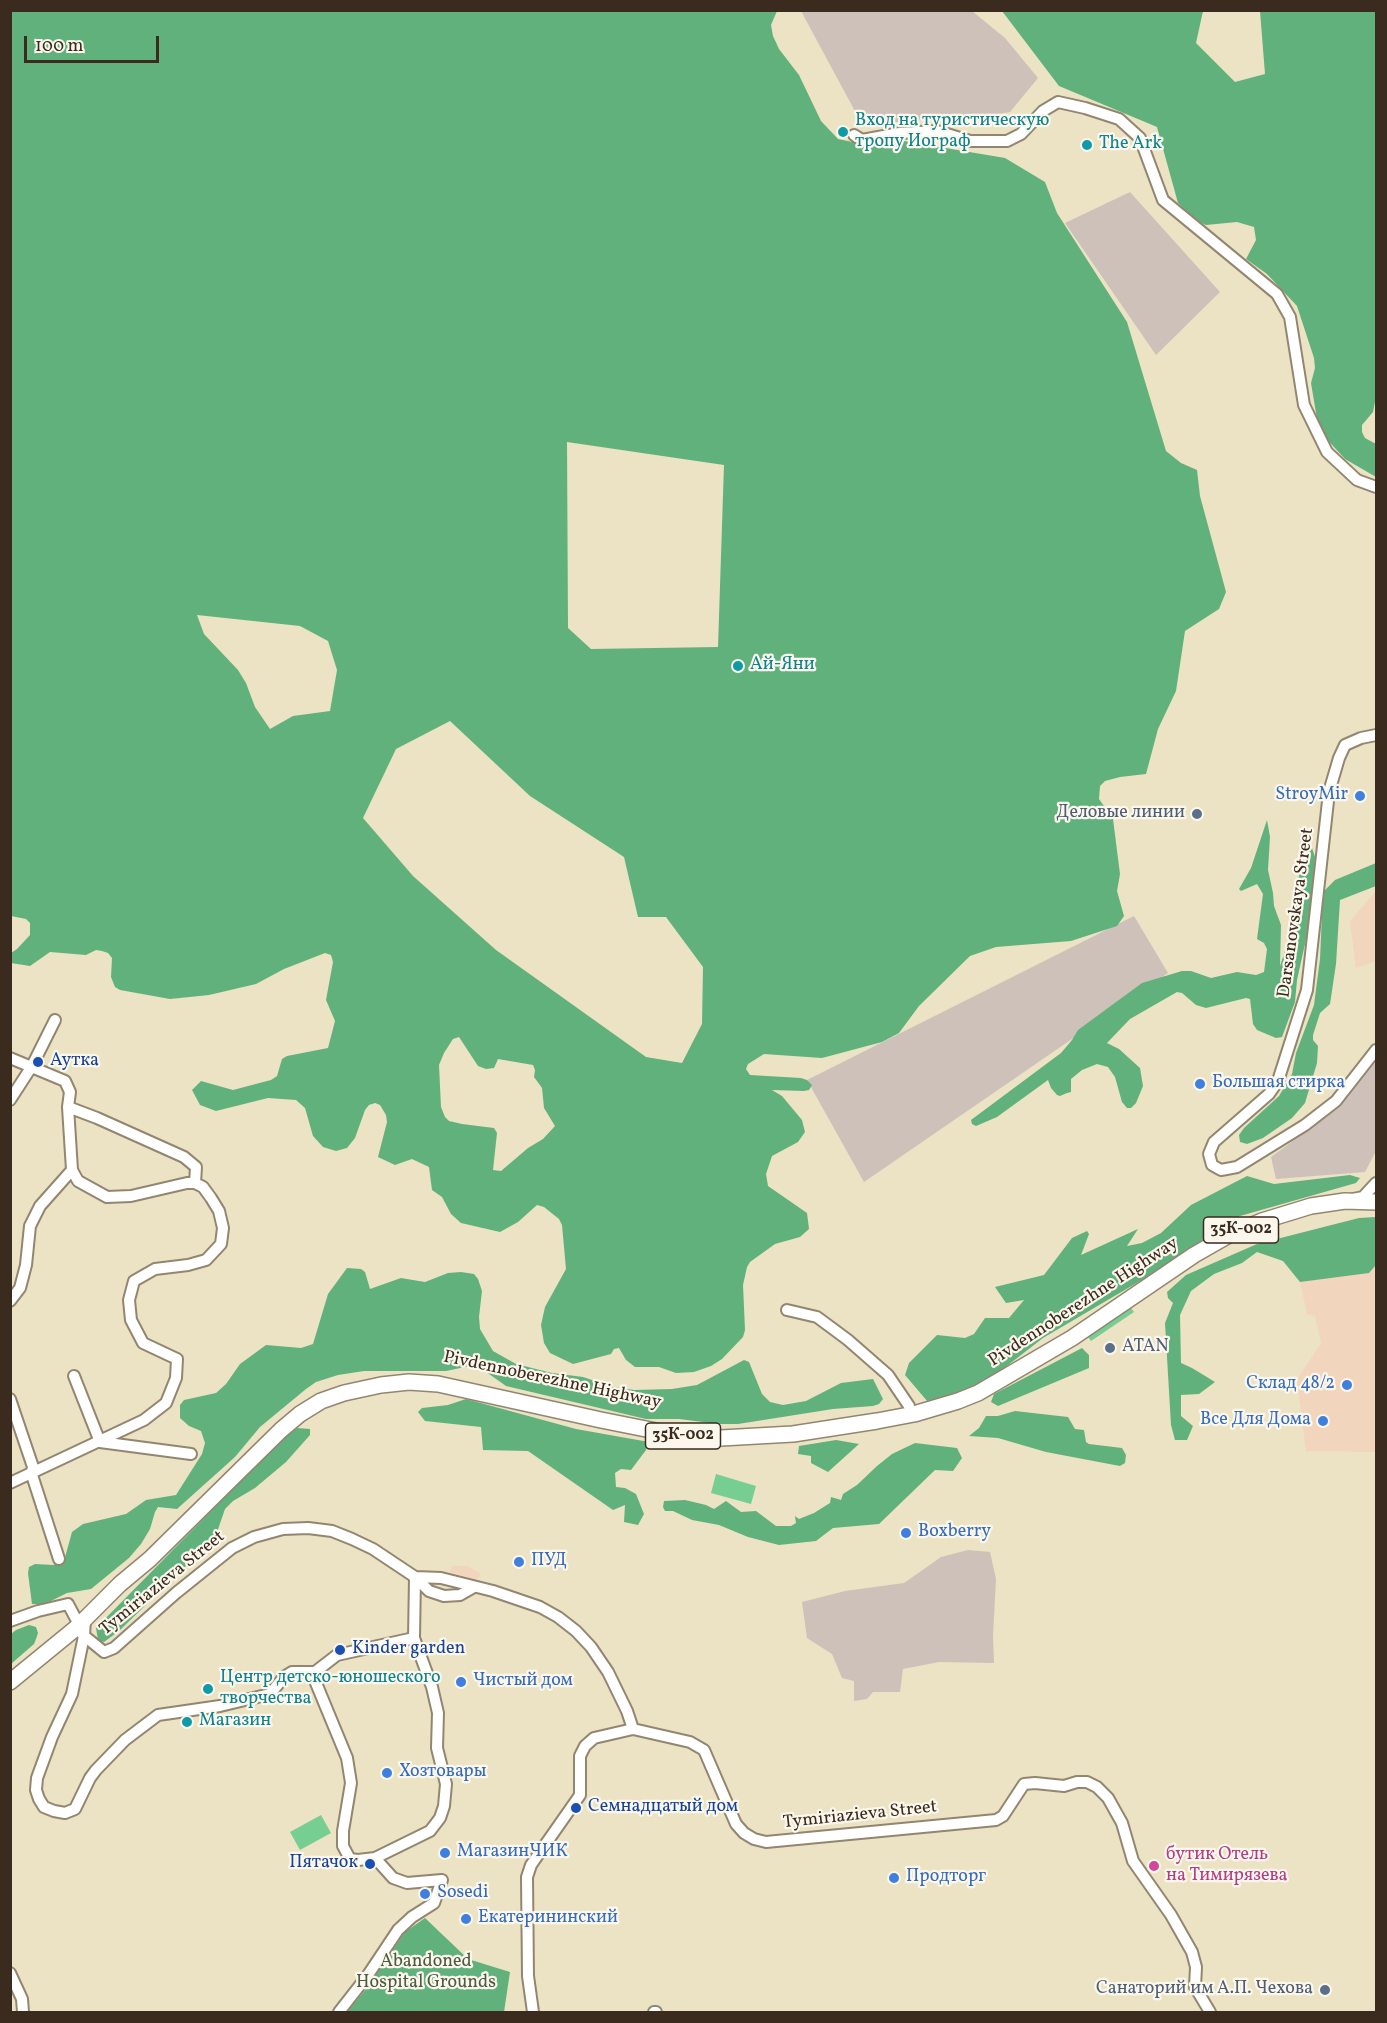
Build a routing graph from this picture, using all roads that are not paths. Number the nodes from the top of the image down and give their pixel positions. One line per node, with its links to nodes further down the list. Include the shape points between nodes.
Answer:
1 (854, 135): 2 (street, via 862,140 937,131 970,141 1007,141 1058,102 1119,119 1140,138 1163,200 1277,294 1290,317 1304,405 1327,452 1356,480)
2 (1377, 487)
3 (1377, 735): 5 (street, Darsanovskaya Street, via 1345,745 1338,758 1329,792 1306,990 1278,1081 1269,1094 1214,1142 1209,1154 1212,1165 1221,1170 1237,1167 1305,1125 1335,1101)
4 (55, 1020): 7 (street)
5 (1377, 1050)
6 (10, 1058): 7 (street)
7 (32, 1066): 8 (street); 9 (street, via 65,1081 70,1092)
8 (10, 1100)
9 (68, 1107): 10 (street); 11 (street, via 184,1157 196,1167)
10 (72, 1170): 11 (street, via 78,1181 107,1197); 14 (street, via 40,1206 30,1226 20,1288)
11 (195, 1183): 19 (street, via 203,1187 219,1212 221,1244 206,1260 155,1269 134,1281 129,1300 131,1320 143,1343 177,1359 176,1378 166,1403 144,1420)
12 (1377, 1183): 13 (street)
13 (1372, 1199): 18 (highway, Pivdennoberezhne Highway / 35К-002, via 1344,1196 1292,1204 1244,1218 1191,1247 1068,1330 988,1378); 29 (highway, Pivdennoberezhne Highway / 35К-002, via 1311,1206 1262,1221 1211,1245 1072,1338 978,1393 905,1416 793,1434 686,1437 438,1384 409,1382 344,1393 321,1401 281,1430)
14 (10, 1301)
15 (786, 1310): 18 (street, via 817,1317 848,1340 888,1375)
16 (74, 1376): 19 (street)
17 (10, 1399): 21 (street)
18 (909, 1406): 29 (highway, Pivdennoberezhne Highway / 35К-002, via 780,1426 717,1430 682,1428 597,1412 435,1376 377,1376 340,1385 297,1406 261,1438)
19 (100, 1442): 20 (street); 21 (street)
20 (191, 1454)
21 (33, 1471): 22 (street); 23 (street)
22 (10, 1483)
23 (59, 1559)
24 (415, 1577): 25 (street, via 441,1578); 26 (street, Tymiriazieva Street); 27 (street); 29 (street, Tymiriazieva Street, via 374,1549 332,1531 283,1529 232,1548 114,1648 104,1652)
25 (474, 1587): 26 (street, via 460,1595 444,1596); 34 (street, via 540,1607 576,1631 608,1672)
26 (429, 1591): 27 (street)
27 (416, 1600): 30 (street)
28 (10, 1622): 29 (street, via 68,1604)
29 (76, 1627): 31 (street, via 72,1694 52,1737 36,1790 44,1807 65,1813 75,1809 96,1770 125,1740 158,1715 270,1694 292,1672); 32 (highway, Pivdennoberezhne Highway); 33 (highway, 35К-002)
30 (414, 1638): 31 (street, via 338,1655); 35 (street, via 438,1713 437,1748 446,1784 444,1806 430,1831)
31 (315, 1672): 35 (street, via 347,1758 351,1783 343,1846 350,1859)
32 (10, 1673)
33 (10, 1682)
34 (633, 1729): 39 (street, via 594,1738 585,1746 580,1756 580,1795 531,1865 527,1877); 40 (street, Tymiriazieva Street, via 690,1742 704,1750 736,1824 744,1833 766,1842 996,1820 1003,1816 1024,1784 1064,1786 1087,1782 1108,1798 1122,1823 1133,1862 1192,1952 1195,1987)
35 (375, 1858): 38 (street, via 393,1878 407,1883 442,1880 434,1904 398,1930)
36 (10, 1972): 37 (street, via 22,1999)
37 (23, 2013)
38 (339, 2013)
39 (532, 2013)
40 (1210, 2013)

